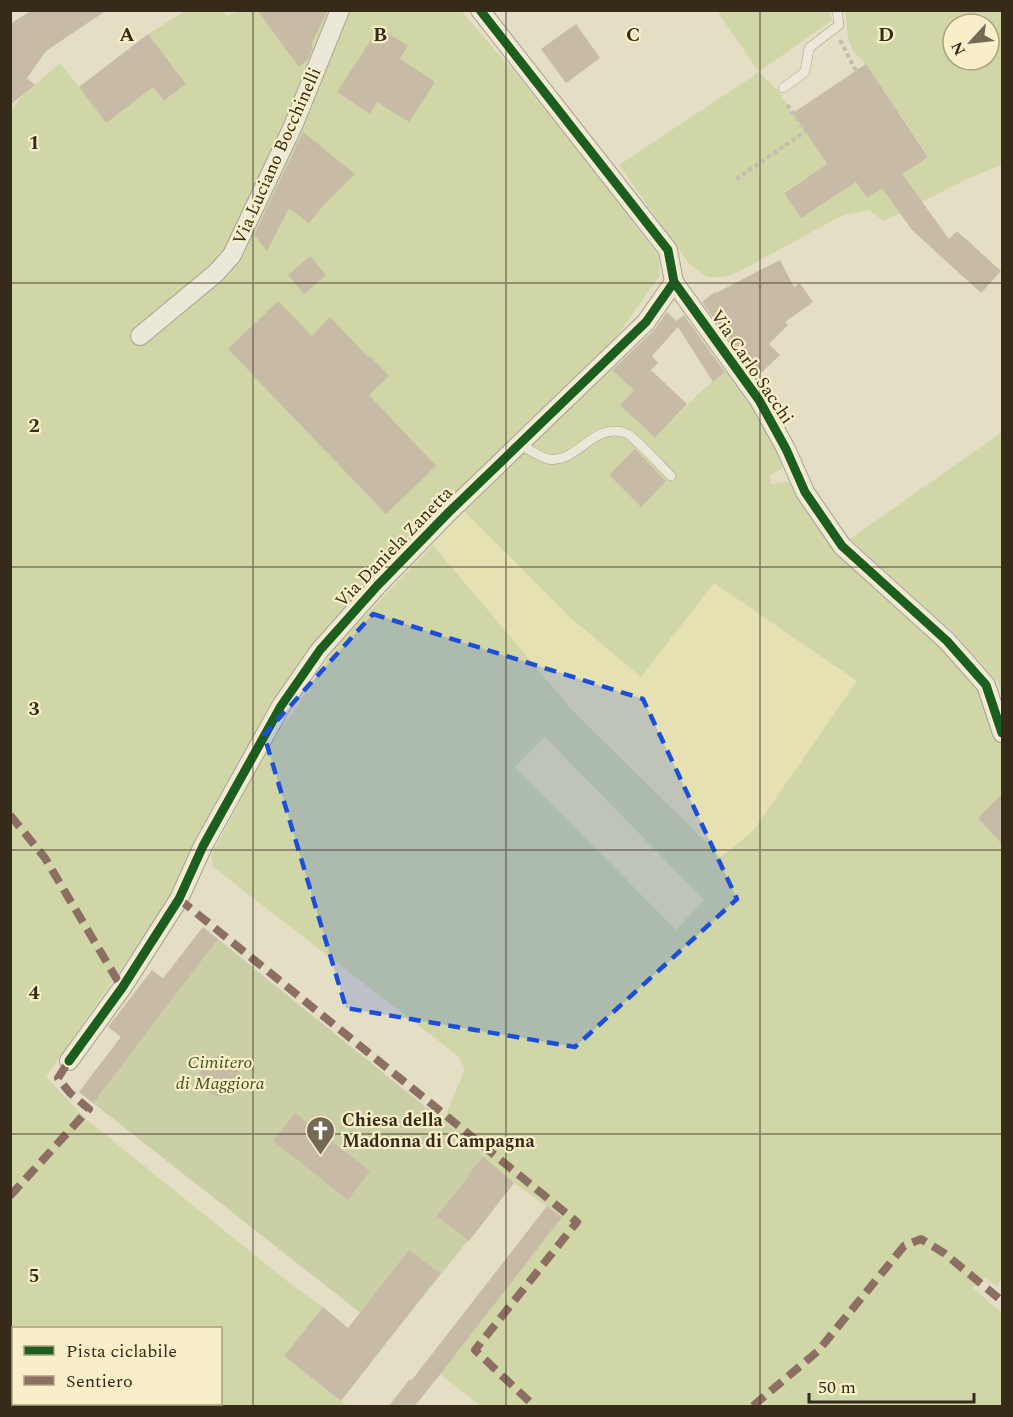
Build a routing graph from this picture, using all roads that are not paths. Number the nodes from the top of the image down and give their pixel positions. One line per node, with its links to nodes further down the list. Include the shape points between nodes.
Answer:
1 (340, 10): 6 (street, Via Luciano Bocchinelli, via 293,126 232,255)
2 (480, 10): 5 (street, Via Carlo Sacchi, via 668,250)
3 (837, 10): 4 (lane, via 839,25 809,48 805,72)
4 (783, 88)
5 (674, 282): 7 (street, Via Daniela Zanetta, via 646,322); 9 (street, Via Carlo Sacchi, via 759,400 805,492 842,546 947,641 986,686)
6 (140, 336)
7 (519, 444): 8 (lane, via 548,459 567,457 608,431 628,434); 10 (street, Via Daniela Zanetta, via 393,569 320,650 281,706 203,846 179,898 122,988)
8 (671, 476)
9 (1002, 734)
10 (69, 1061)

